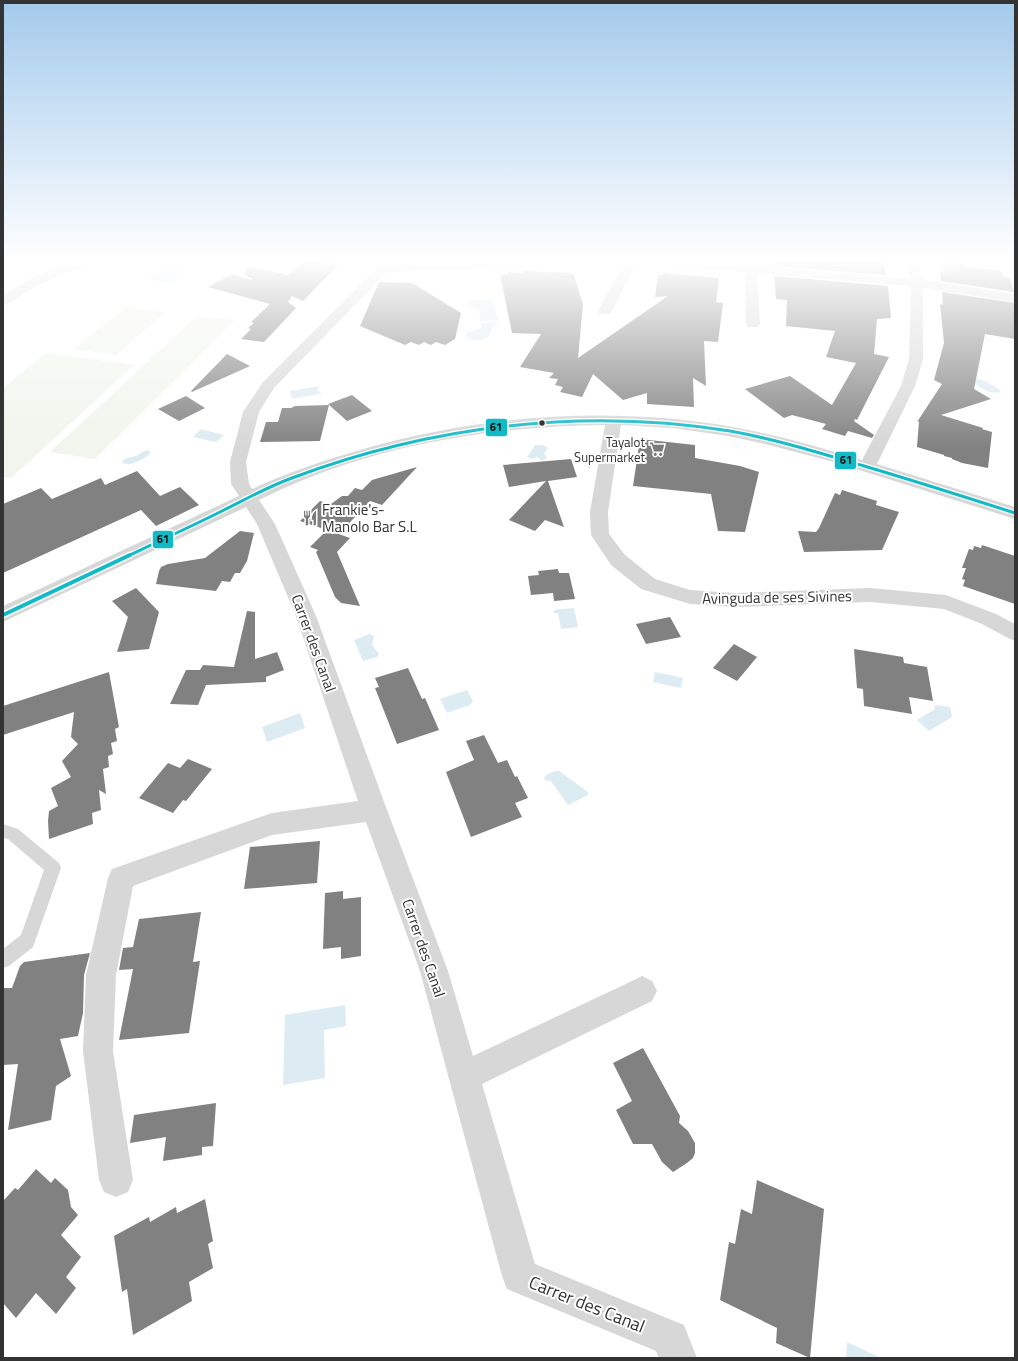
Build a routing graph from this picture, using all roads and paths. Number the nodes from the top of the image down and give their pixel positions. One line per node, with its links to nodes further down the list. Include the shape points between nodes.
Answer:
1 (329, 323): 5 (street, Carrer des Canal, via 268,386 251,412 238,462 240,484)
2 (916, 323): 4 (street, via 916,359 908,386)
3 (614, 420): 4 (street, via 728,431 773,440); 5 (street, via 525,423 413,441 346,459 297,476); 8 (street, Avinguda de ses Sivines, via 599,512 600,535 618,560 648,584 690,597 734,600 870,595 946,602)
4 (867, 467): 6 (street)
5 (250, 499): 7 (street); 9 (street, Carrer des Canal, via 266,524 306,616)
6 (1015, 513)
7 (3, 615)
8 (1015, 632)
9 (374, 810): 13 (street, Carrer des Canal, via 434,971); 14 (street, via 272,824 121,878 101,976 98,1052)
10 (3, 830): 11 (lane, via 13,834 53,868 27,941)
11 (3, 960)
12 (642, 991): 13 (street)
13 (463, 1077): 15 (street, Carrer des Canal, via 520,1276 671,1338)
14 (116, 1180)
15 (678, 1358)

